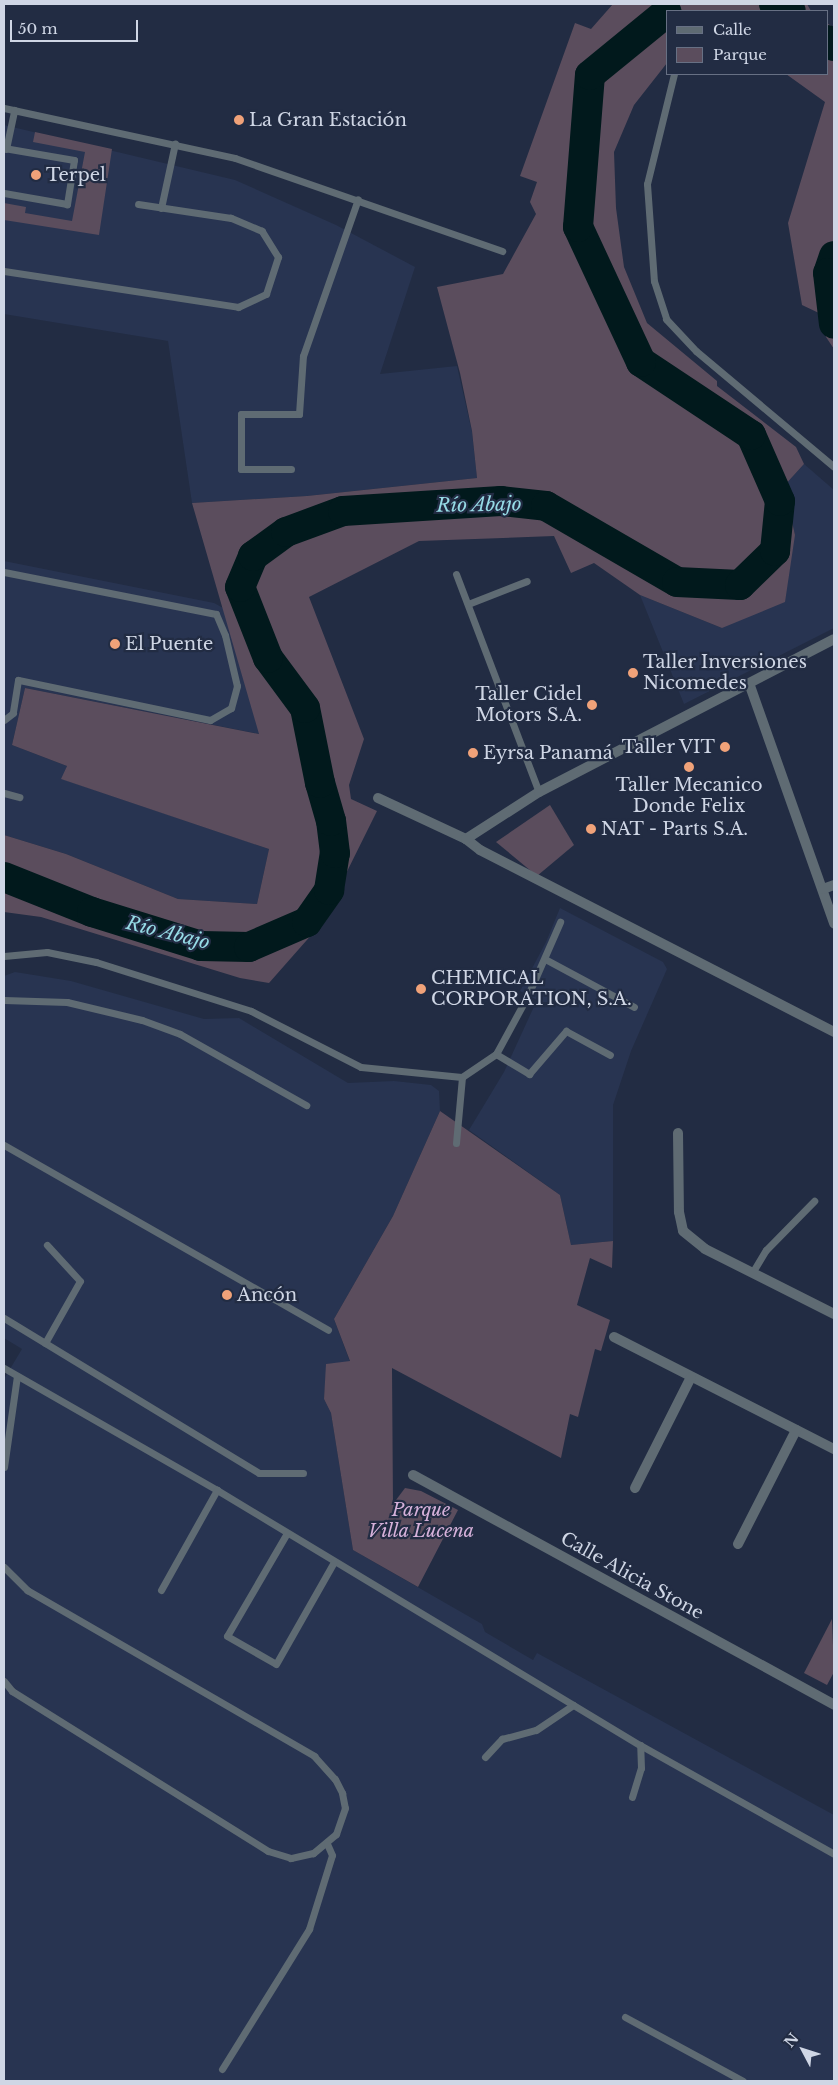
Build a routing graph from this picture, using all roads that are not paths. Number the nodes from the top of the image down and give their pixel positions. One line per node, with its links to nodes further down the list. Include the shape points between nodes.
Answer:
1 (674, 75): 12 (lane, via 647,184 654,281 666,318 696,351)
2 (4, 108): 3 (lane)
3 (14, 110): 4 (lane); 5 (lane)
4 (175, 143): 7 (lane, via 235,158); 9 (lane)
5 (5, 149): 6 (lane, via 74,160 67,204)
6 (4, 194)
7 (358, 199): 10 (lane); 13 (lane, via 304,356 300,414 241,414 241,469)
8 (138, 204): 9 (lane)
9 (161, 208): 11 (lane, via 231,218 262,231 278,257 266,294 238,307)
10 (502, 251)
11 (4, 271)
12 (834, 467)
13 (291, 469)
14 (4, 572): 20 (lane, via 216,614 225,635 237,686 231,708 210,720 18,680 13,713)
15 (456, 574): 17 (lane)
16 (527, 580): 17 (lane)
17 (468, 604): 21 (lane)
18 (834, 639): 19 (street)
19 (749, 684): 21 (street); 27 (street)
20 (4, 720)
21 (539, 792): 25 (street)
22 (4, 793): 23 (lane)
23 (19, 797)
24 (378, 798): 25 (street)
25 (466, 840): 34 (street)
26 (834, 885): 27 (street)
27 (823, 889): 29 (street)
28 (560, 922): 31 (lane)
29 (834, 923)
30 (4, 956): 37 (lane, via 47,952 96,962 252,1012 360,1067)
31 (545, 958): 33 (lane); 35 (lane)
32 (4, 1000): 38 (lane, via 67,1002 142,1020 180,1034)
33 (634, 1007)
34 (834, 1032)
35 (496, 1054): 36 (lane, via 530,1074 566,1031); 37 (lane)
36 (610, 1055)
37 (462, 1078): 40 (lane)
38 (306, 1106)
39 (678, 1133): 44 (street, via 678,1212 683,1231 705,1249)
40 (456, 1143)
41 (4, 1145): 47 (lane)
42 (814, 1201): 44 (lane, via 766,1250)
43 (47, 1245): 49 (lane, via 80,1281)
44 (752, 1273): 45 (street)
45 (834, 1314)
46 (4, 1318): 49 (lane)
47 (328, 1330)
48 (614, 1337): 52 (street)
49 (44, 1343): 56 (lane, via 259,1473)
50 (4, 1368): 51 (lane)
51 (17, 1376): 55 (lane); 59 (lane)
52 (691, 1377): 53 (street); 58 (street)
53 (796, 1430): 54 (street); 61 (street)
54 (834, 1449)
55 (4, 1467)
56 (303, 1473)
57 (414, 1475): 67 (street, Calle Alicia Stone)
58 (635, 1488)
59 (217, 1490): 60 (lane); 64 (lane)
60 (287, 1533): 62 (lane); 62 (lane, via 227,1636 276,1664)
61 (738, 1544)
62 (334, 1562): 66 (lane)
63 (4, 1567): 71 (lane, via 28,1590 314,1756 335,1779 345,1808 336,1834)
64 (161, 1590)
65 (4, 1681): 71 (lane, via 12,1691 268,1851 291,1858 313,1853)
66 (573, 1705): 68 (lane); 69 (lane, via 536,1730 502,1739)
67 (834, 1705)
68 (640, 1745): 70 (lane, via 641,1768); 72 (lane)
69 (485, 1757)
70 (632, 1797)
71 (327, 1844): 74 (lane, via 332,1856 309,1929)
72 (834, 1854)
73 (624, 2017): 75 (lane)
74 (222, 2069)
75 (743, 2081)

